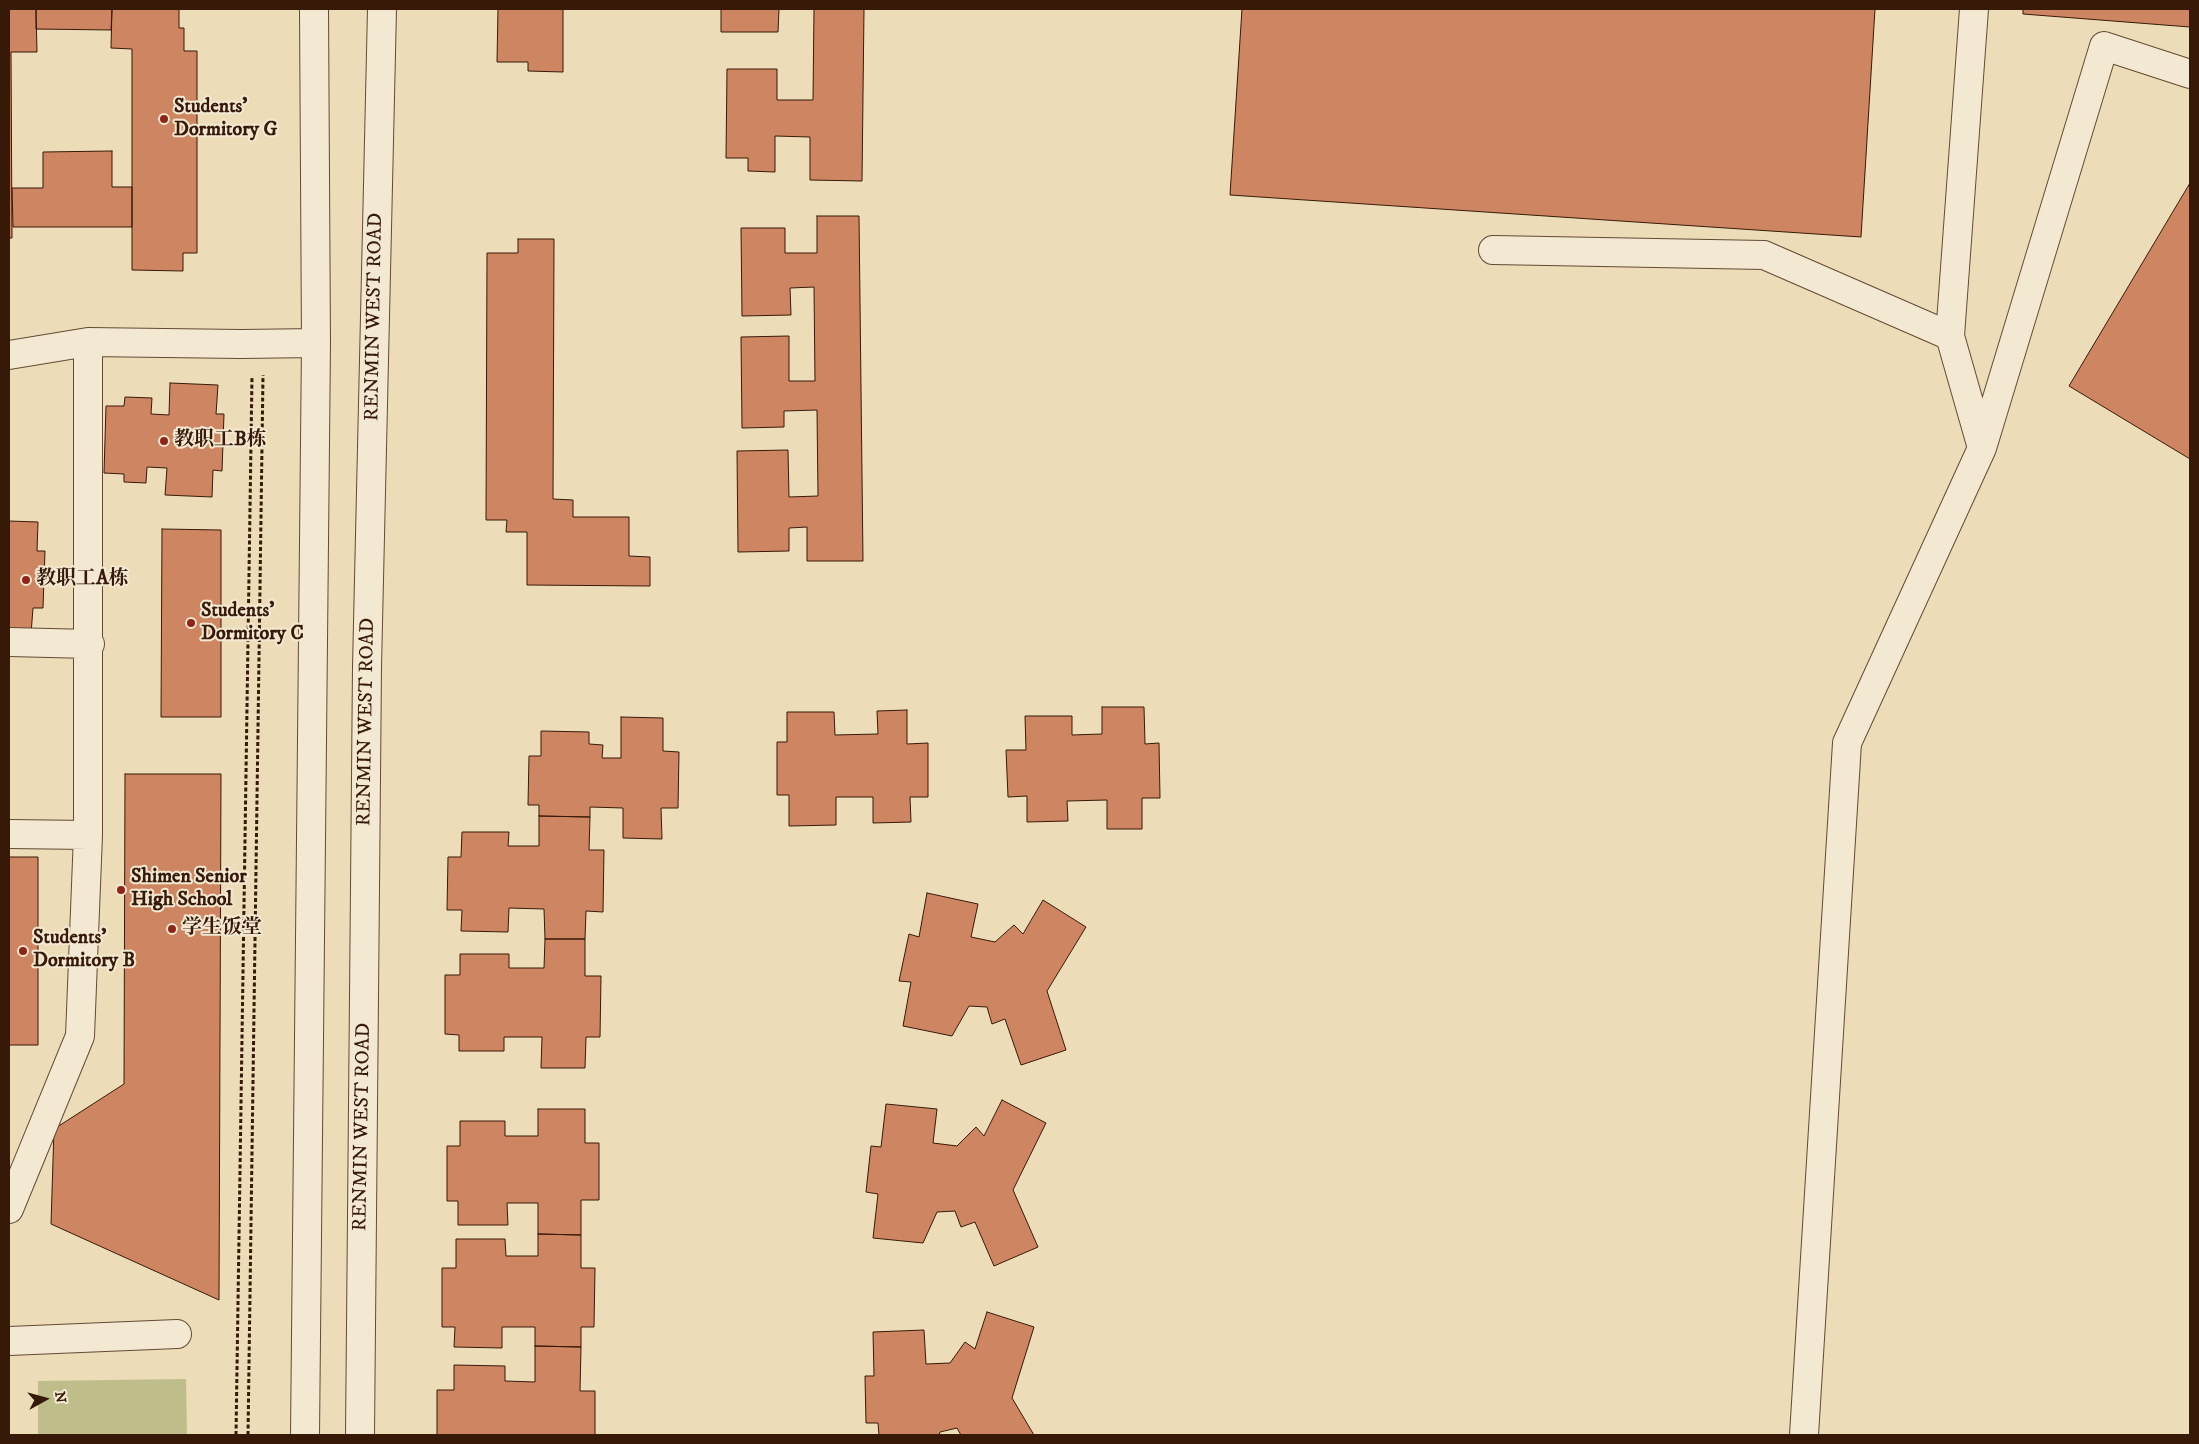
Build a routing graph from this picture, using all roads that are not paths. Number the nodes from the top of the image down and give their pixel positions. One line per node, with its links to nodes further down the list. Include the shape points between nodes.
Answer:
1 (314, 9): 8 (street)
2 (382, 9): 19 (street, RENMIN WEST ROAD, via 367,667)
3 (1974, 9): 6 (street)
4 (2190, 74): 10 (street, via 2104,46)
5 (1493, 250): 6 (street, via 1764,255)
6 (1950, 336): 10 (street)
7 (88, 342): 8 (street); 9 (street); 12 (street)
8 (316, 343): 18 (street)
9 (9, 355)
10 (1982, 448): 20 (street, via 1847,743)
11 (9, 642): 12 (street)
12 (90, 644): 14 (street)
13 (9, 834): 14 (street)
14 (88, 835): 15 (street, via 80,1036)
15 (9, 1209)
16 (177, 1334): 17 (street)
17 (9, 1341)
18 (305, 1435)
19 (360, 1435)
20 (1804, 1435)

